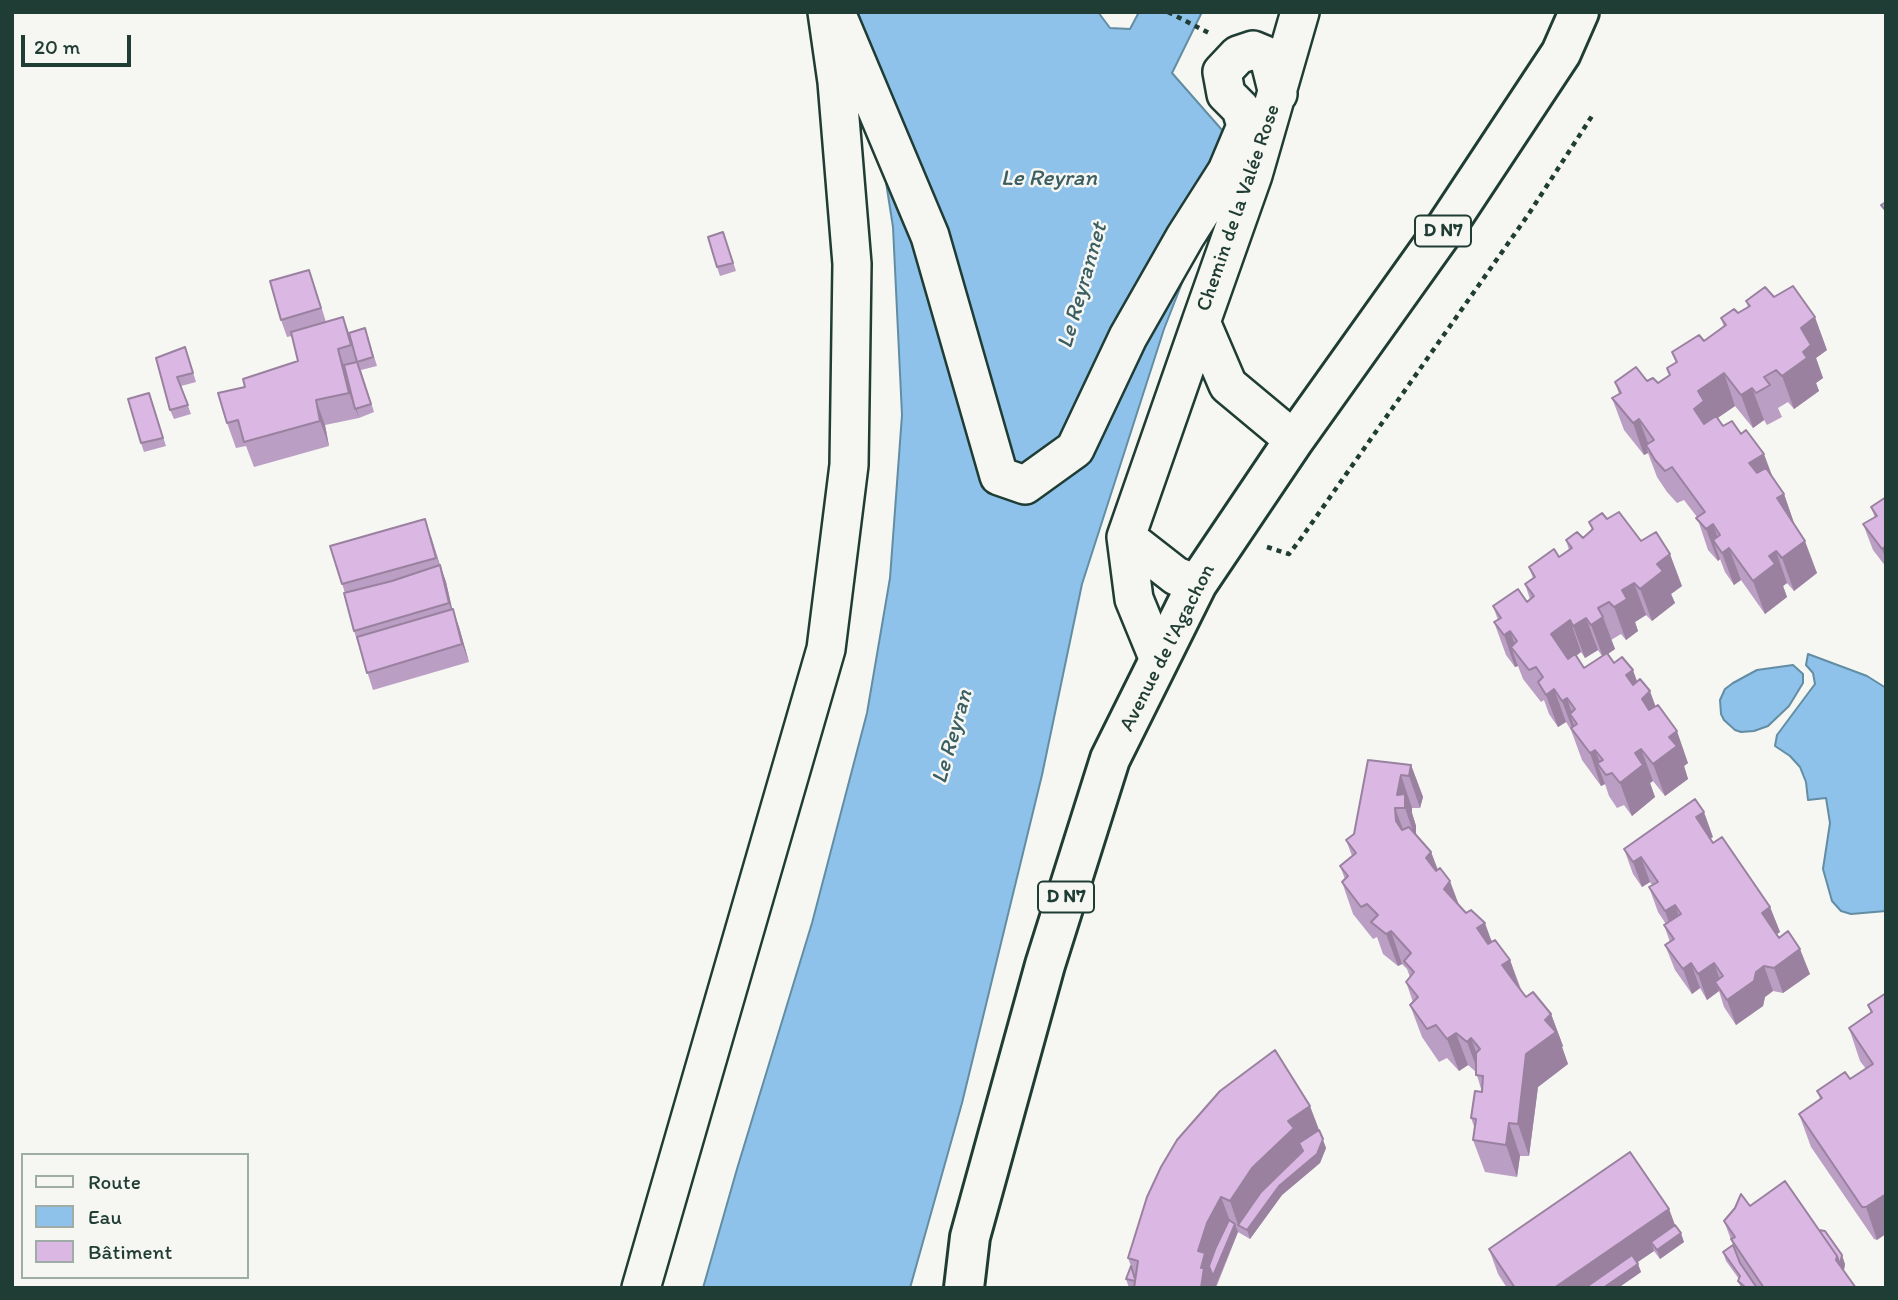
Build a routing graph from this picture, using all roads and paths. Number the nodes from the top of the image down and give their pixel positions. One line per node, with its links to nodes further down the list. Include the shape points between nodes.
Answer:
1 (827, 12): 15 (street, via 852,264 849,465 826,649)
2 (836, 12): 7 (street, via 930,236 999,476 1025,485 1075,449 1128,337 1227,171 1245,126 1241,109 1226,94 1222,72 1238,55 1253,50 1270,62)
3 (1168, 12): 6 (path)
4 (1300, 12): 7 (street, Chemin de la Valée Rose)
5 (1579, 12): 10 (main road, Avenue de l'Agachon / D N7, via 1561,53 1448,224)
6 (1204, 29)
7 (1278, 94): 9 (street, Chemin de la Valée Rose)
8 (1592, 116): 11 (path, via 1289,554)
9 (1201, 322): 10 (street, Chemin de la Valée Rose, via 1228,385); 12 (street, Chemin de la Valée Rose)
10 (1294, 440): 11 (main road, Avenue de l'Agachon / D N7)
11 (1232, 531): 13 (main road, Avenue de l'Agachon / D N7)
12 (1126, 537): 13 (street, via 1177,576); 14 (street, Chemin de la Valée Rose, via 1134,599)
13 (1197, 584): 14 (main road, Avenue de l'Agachon / D N7)
14 (1159, 660): 16 (main road, Avenue de l'Agachon / D N7, via 1111,759 1045,965 970,1237)
15 (641, 1288)
16 (964, 1288)

